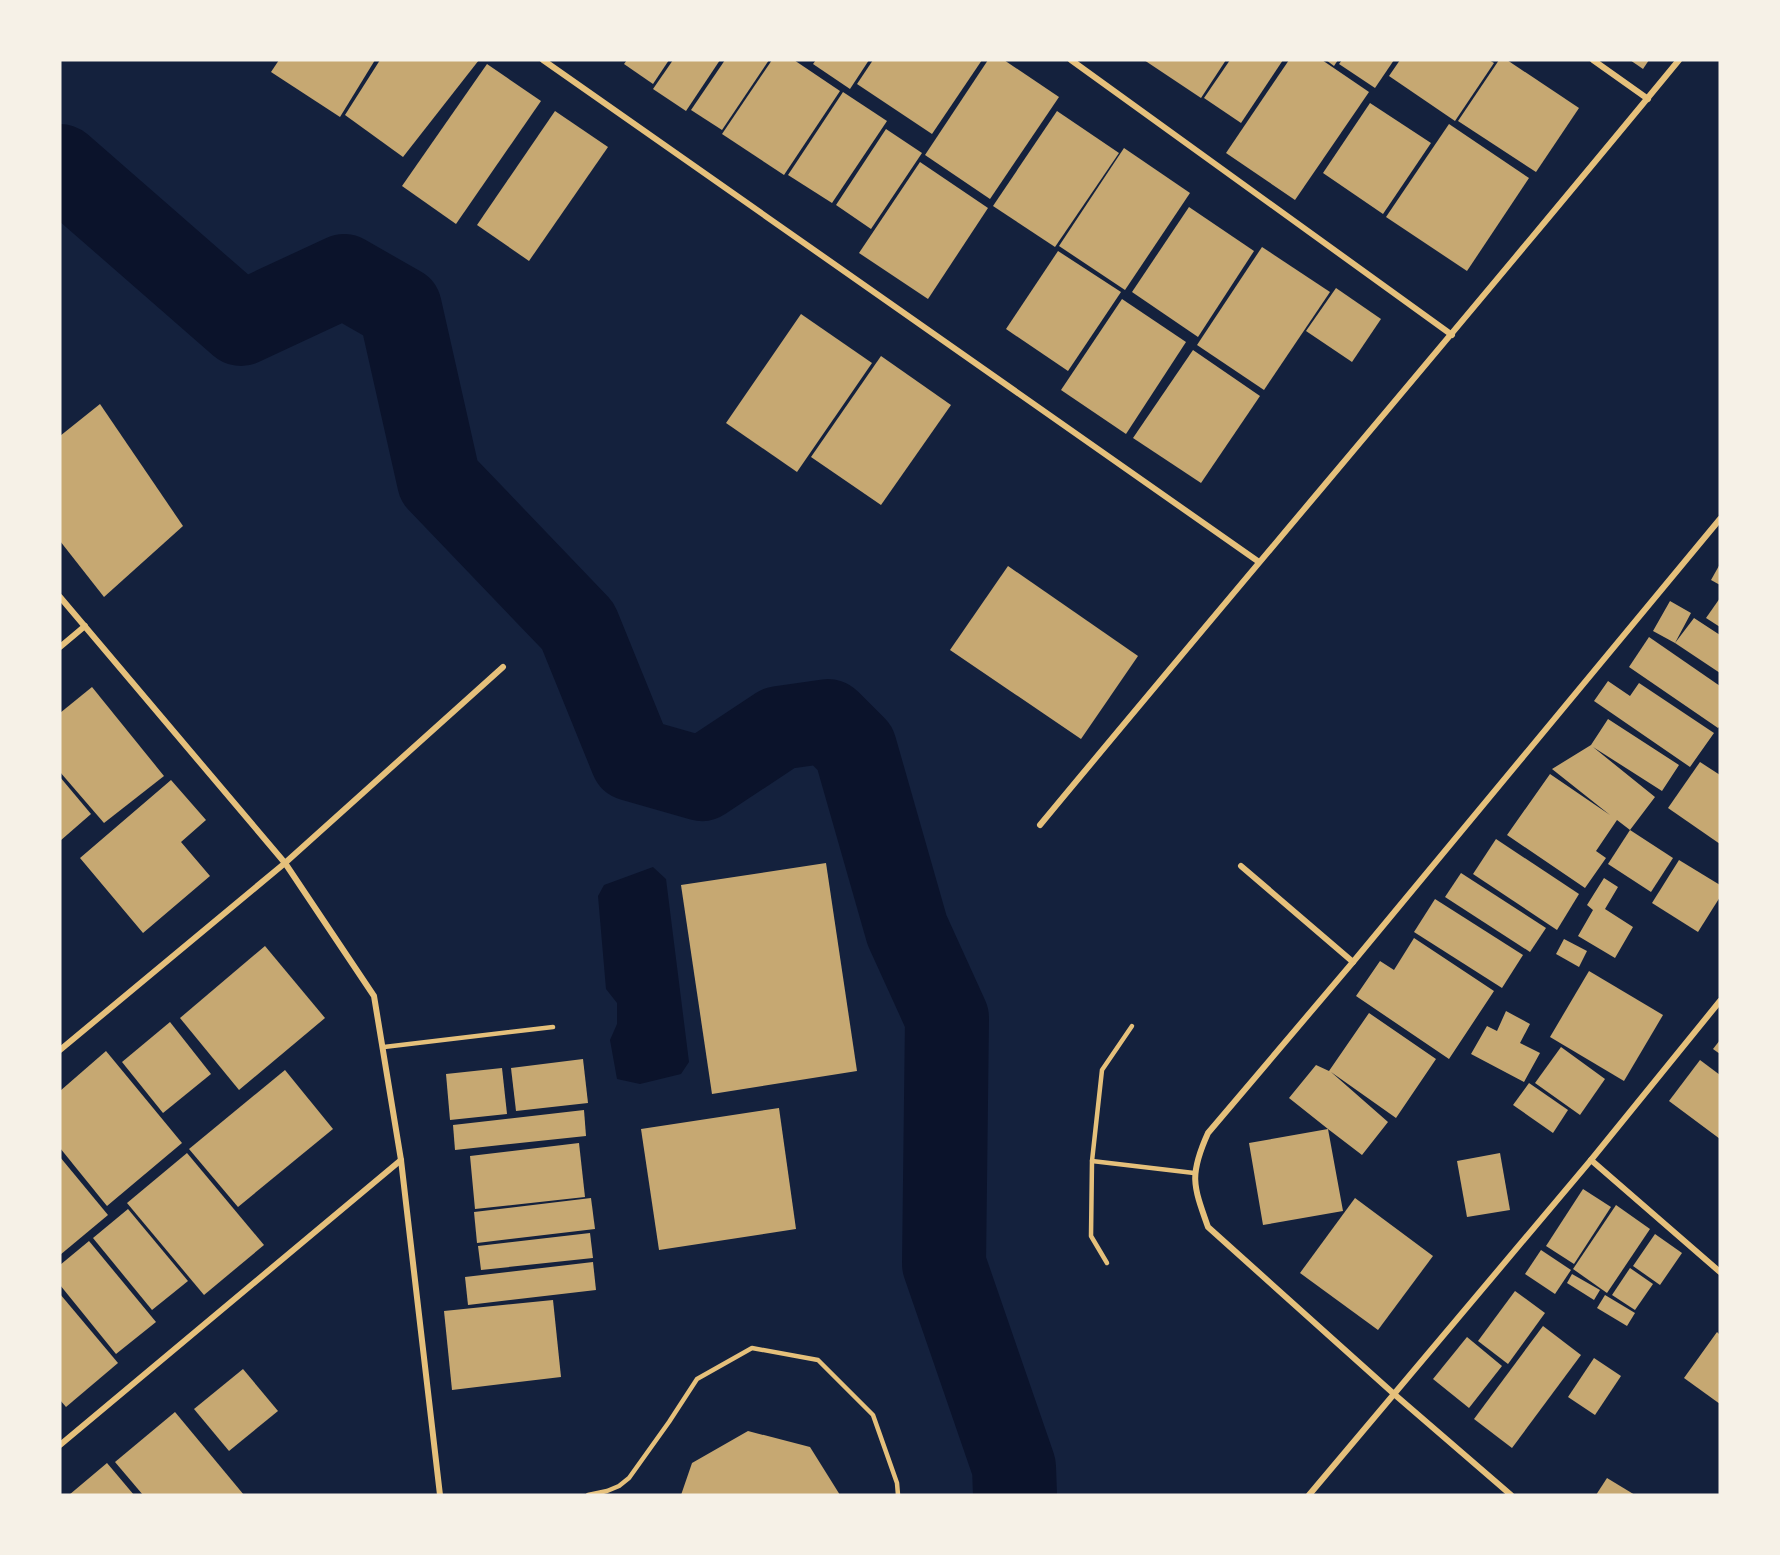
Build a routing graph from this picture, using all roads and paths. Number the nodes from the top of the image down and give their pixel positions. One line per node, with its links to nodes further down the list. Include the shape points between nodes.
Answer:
1 (543, 60): 8 (street)
2 (1071, 60): 6 (street)
3 (1593, 60): 5 (street)
4 (1679, 60): 5 (street)
5 (1648, 99): 6 (street)
6 (1452, 334): 8 (street)
7 (1720, 519): 16 (street)
8 (1258, 562): 13 (street)
9 (60, 597): 10 (street)
10 (85, 626): 11 (street); 14 (street)
11 (60, 647)
12 (503, 667): 14 (street)
13 (1040, 825)
14 (285, 862): 20 (street, via 374,996); 21 (street)
15 (1242, 866): 16 (street)
16 (1353, 962): 25 (street, via 1208,1133)
17 (1720, 1001): 23 (street)
18 (1132, 1026): 24 (lane, via 1102,1070)
19 (553, 1027): 20 (lane)
20 (384, 1047): 22 (street)
21 (60, 1050)
22 (401, 1160): 29 (street); 30 (street)
23 (1591, 1160): 27 (street); 28 (street)
24 (1092, 1161): 25 (lane); 26 (lane, via 1091,1236)
25 (1194, 1173): 28 (street, via 1208,1227)
26 (1107, 1263)
27 (1720, 1272)
28 (1394, 1394): 33 (street); 34 (street)
29 (60, 1444)
30 (440, 1495)
31 (588, 1495): 32 (lane, via 607,1491 629,1478 697,1379 752,1348 818,1360 873,1415)
32 (898, 1495)
33 (1309, 1495)
34 (1511, 1495)

